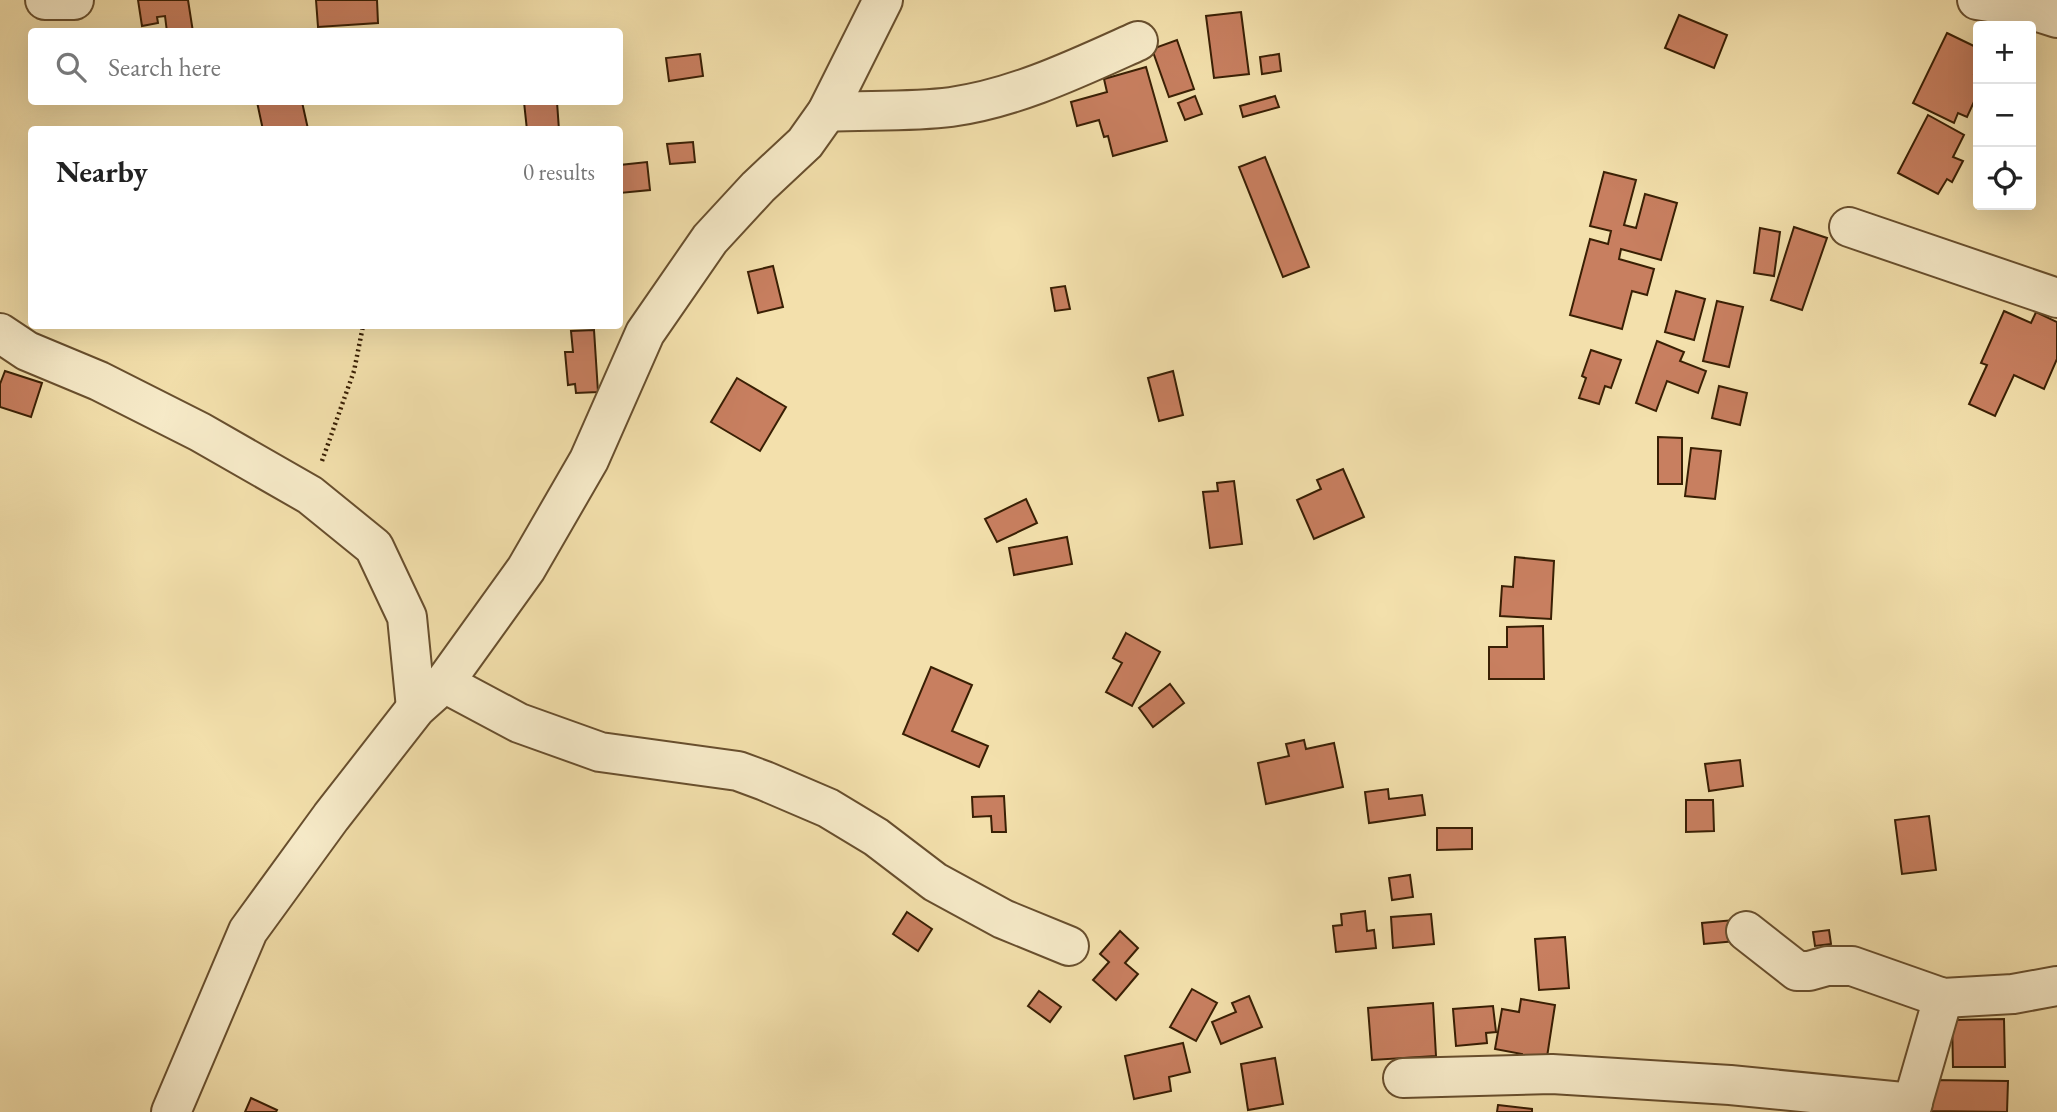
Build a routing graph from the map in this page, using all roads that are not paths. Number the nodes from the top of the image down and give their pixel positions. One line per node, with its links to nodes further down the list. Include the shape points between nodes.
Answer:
1 (45, 0): 2 (street)
2 (74, 0)
3 (883, 0): 7 (street)
4 (1977, 0): 5 (street)
5 (2057, 18)
6 (1138, 41): 7 (street, via 1065,73 972,103)
7 (827, 112): 11 (street, via 805,143 710,239 645,333 589,460 526,569)
8 (1849, 227): 9 (street)
9 (2057, 298)
10 (0, 333): 12 (street, via 27,351 200,432 310,495 374,547 407,617)
11 (444, 683): 12 (street); 14 (street, via 519,723 600,752 737,771 816,802 876,837 935,882 1003,919)
12 (416, 708): 19 (street, via 248,931)
13 (1746, 932): 16 (street, via 1797,971 1852,967)
14 (1069, 946)
15 (2057, 986): 16 (street)
16 (1943, 998): 18 (street)
17 (1403, 1078): 18 (street, via 1552,1074 1730,1085)
18 (1911, 1107)
19 (171, 1112)

